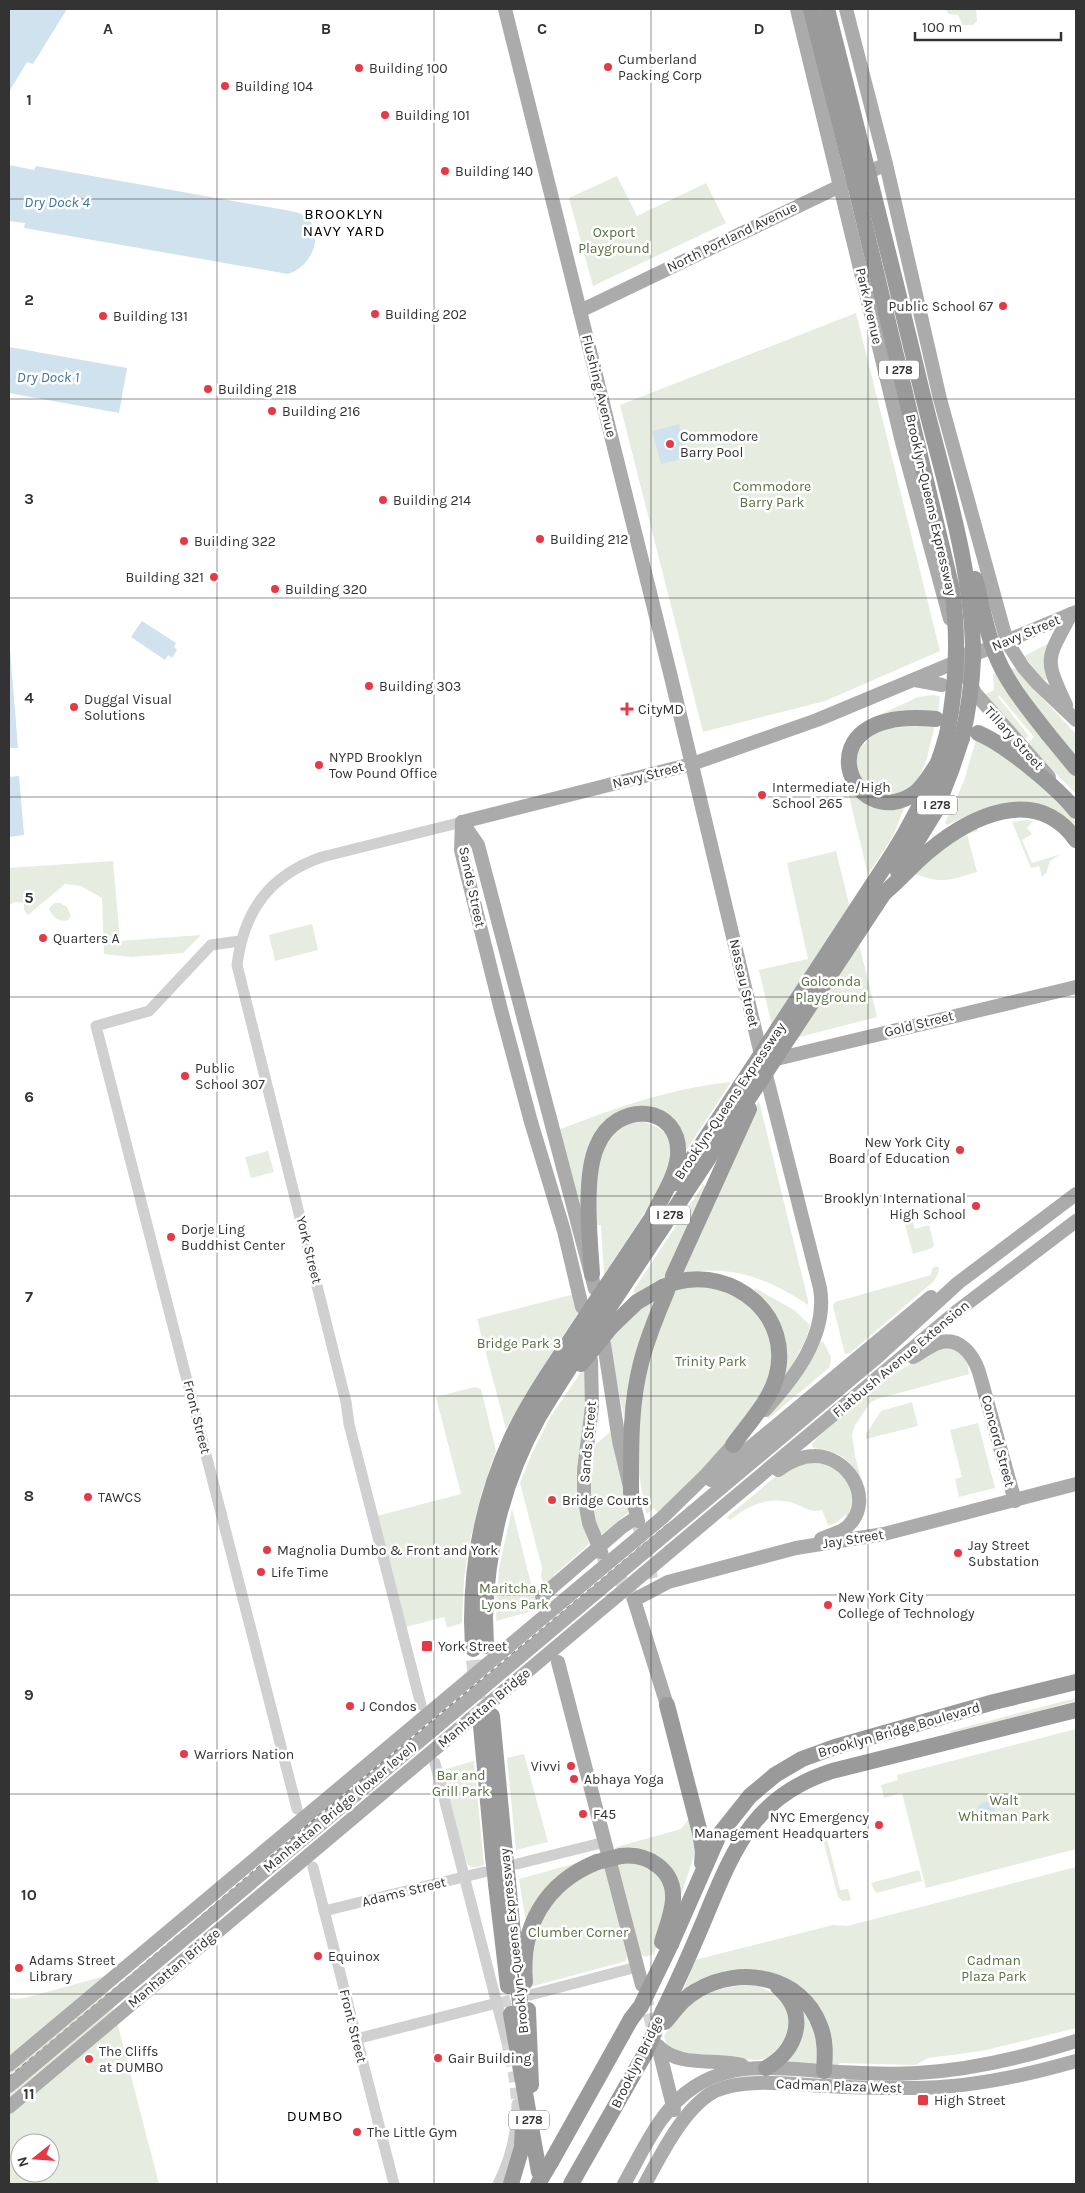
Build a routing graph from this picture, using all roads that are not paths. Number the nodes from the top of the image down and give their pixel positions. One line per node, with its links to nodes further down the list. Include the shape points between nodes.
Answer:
1 (505, 9): 8 (main road, Flushing Avenue)
2 (797, 9): 7 (main road, Park Avenue)
3 (811, 9): 22 (highway, Brooklyn-Queens Expressway / I 278, bridge, via 952,589 957,659)
4 (828, 9): 11 (highway, Brooklyn-Queens Expressway / I 278, bridge)
5 (846, 9): 6 (main road)
6 (886, 164): 7 (main road, North Portland Avenue); 9 (main road)
7 (841, 185): 8 (main road, North Portland Avenue); 10 (main road, Park Avenue)
8 (580, 311): 24 (main road, Flushing Avenue)
9 (949, 430): 10 (main road); 12 (main road)
10 (902, 443): 13 (main road, Park Avenue)
11 (947, 494): 22 (highway, Brooklyn-Queens Expressway / I 278, bridge, via 964,565 972,640 972,681); 25 (highway, bridge, via 967,548 995,653 1015,691)
12 (980, 545): 13 (main road); 15 (main road)
13 (933, 557): 16 (main road, Park Avenue)
14 (1074, 613): 15 (main road, Navy Street); 19 (main road, via 1052,648 1050,661 1055,682)
15 (1007, 642): 16 (main road, Navy Street); 19 (main road, via 1038,684)
16 (961, 660): 17 (main road, Navy Street); 26 (main road, Tillary Street, via 975,693 987,710 1040,766)
17 (915, 680): 18 (main road); 24 (main road, Navy Street, via 817,720)
18 (942, 685)
19 (1073, 716)
20 (936, 719): 23 (highway, via 897,719 873,725 852,745 848,762 858,788 872,798 888,802 907,798 916,792)
21 (978, 732): 26 (highway, via 1006,749)
22 (954, 736): 23 (highway, Brooklyn-Queens Expressway / I 278); 30 (highway, Brooklyn-Queens Expressway / I 278, via 952,768 935,812)
23 (938, 763): 30 (highway, Brooklyn-Queens Expressway / I 278)
24 (692, 764): 28 (main road, Navy Street); 33 (main road, Nassau Street)
25 (1076, 768)
26 (1065, 798): 27 (highway, Tillary Street)
27 (1076, 811)
28 (462, 822): 31 (street, Navy Street, via 302,864 282,877 264,895 246,922); 39 (main road, Sands Street, via 478,845); 41 (main road, Sands Street, via 461,850 503,1020)
29 (1076, 840): 30 (highway, via 1068,830 1046,815 1006,810 982,817)
30 (900, 865): 34 (highway, Brooklyn-Queens Expressway / I 278, bridge); 34 (highway, Brooklyn-Queens Expressway, bridge)
31 (240, 941): 59 (street, York Street, via 237,965 241,986); 64 (street, Front Street, via 211,945 149,1011 96,1026)
32 (1076, 987): 33 (main road, Gold Street)
33 (763, 1063): 45 (main road, Nassau Street, via 822,1305 819,1326 809,1350 784,1388)
34 (732, 1121): 36 (highway, Brooklyn-Queens Expressway / I 278); 40 (highway); 43 (highway, Brooklyn-Queens Expressway / I 278, bridge, via 608,1309)
35 (1076, 1194): 38 (main road, Flatbush Avenue Extension)
36 (653, 1216): 39 (highway, Brooklyn-Queens Expressway / I 278); 39 (highway, via 676,1165 677,1143 670,1127 658,1118 645,1113 632,1114 618,1119 607,1129 594,1153 589,1206)
37 (1076, 1221): 44 (main road, Flatbush Avenue Extension)
38 (958, 1283): 46 (main road, Flatbush Avenue Extension, via 936,1292); 51 (main road, Flatbush Avenue Extension, via 875,1359)
39 (597, 1284): 55 (highway, Brooklyn-Queens Expressway / I 278, bridge, via 575,1333 512,1436 497,1472 478,1545 473,1589)
40 (670, 1284): 43 (highway, bridge, via 637,1302 610,1327); 45 (highway, via 705,1279 736,1288 759,1305 773,1329 779,1357 774,1385); 48 (highway, via 646,1344 637,1381 631,1441)
41 (582, 1307)
42 (604, 1344): 48 (main road, Sands Street, via 615,1421)
43 (584, 1359): 53 (main road, Sands Street, via 592,1407 584,1483 589,1523); 55 (highway, Brooklyn-Queens Expressway / I 278, via 544,1408 518,1459 504,1498)
44 (896, 1362): 49 (main road, Concord Street, via 937,1343 951,1342 972,1355); 50 (main road, Flatbush Avenue Extension)
45 (733, 1445): 46 (main road, Nassau Street)
46 (709, 1477): 84 (main road, bridge)
47 (1076, 1484): 49 (main road, Jay Street)
48 (631, 1493): 53 (main road, Sands Street, via 637,1519)
49 (1015, 1501): 52 (main road, Jay Street, via 884,1534)
50 (730, 1502): 52 (main road, via 780,1468 801,1458 815,1456 844,1466 859,1495 858,1509 846,1528); 90 (main road, Manhattan Bridge, bridge)
51 (672, 1529): 87 (main road, Manhattan Bridge (lower level), bridge)
52 (806, 1547): 60 (main road, Jay Street, via 653,1585 634,1600)
53 (600, 1550): 54 (main road)
54 (543, 1598)
55 (478, 1619): 56 (highway, Brooklyn-Queens Expressway / I 278, bridge)
56 (480, 1651)
57 (558, 1662): 65 (main road)
58 (1076, 1682): 70 (highway, Brooklyn Bridge Boulevard, via 835,1747 792,1764 760,1786 738,1809 715,1843)
59 (421, 1705)
60 (667, 1705): 70 (highway, via 702,1843)
61 (1076, 1710): 72 (highway, Brooklyn Bridge Boulevard, via 832,1771 791,1790 764,1812 737,1846)
62 (488, 1730): 66 (highway, Brooklyn-Queens Expressway / I 278)
63 (436, 1763): 68 (street)
64 (297, 1809)
65 (605, 1842): 66 (street); 74 (main road)
66 (505, 1857): 69 (highway, Brooklyn-Queens Expressway / I 278, bridge)
67 (313, 1867): 71 (street, Front Street)
68 (464, 1877): 69 (street, Adams Street); 71 (street, Adams Street); 78 (street)
69 (496, 1879): 77 (highway, Brooklyn-Queens Expressway / I 278)
70 (698, 1884): 73 (highway, Brooklyn Bridge Boulevard)
71 (324, 1911): 80 (street, Front Street)
72 (697, 1937): 82 (highway, Brooklyn Bridge, bridge)
73 (666, 1945): 77 (highway, bridge, via 673,1905 669,1880 661,1868 650,1859 639,1856 621,1856 597,1862 566,1880 547,1898 537,1914 525,1949); 92 (highway, Brooklyn Bridge, bridge, via 631,2019)
74 (637, 1967): 76 (main road); 77 (street)
75 (766, 1979): 82 (highway, bridge, via 731,1978 699,1989 682,2002 666,2022); 85 (highway, via 790,2000 796,2022 794,2036 781,2058); 86 (highway, via 783,1984 798,1994 816,2015 823,2035)
76 (642, 1985)
77 (520, 1998): 79 (highway, Brooklyn-Queens Expressway / I 278); 92 (highway, I 278)
78 (496, 2003): 79 (street); 80 (street)
79 (510, 2037): 92 (highway, Brooklyn-Queens Expressway / I 278); 95 (highway, via 523,2136)
80 (356, 2039): 93 (street, Front Street)
81 (1076, 2041): 86 (main road, Cadman Plaza West, via 1005,2060 930,2072)
82 (652, 2049): 85 (main road, via 677,2059); 89 (main road); 96 (highway, Brooklyn Bridge)
83 (1076, 2061): 86 (main road, Cadman Plaza West, via 1026,2074 959,2085 913,2088)
84 (9, 2065)
85 (759, 2068): 86 (main road, Cadman Plaza West); 89 (main road, Cadman Plaza West, via 713,2076 693,2087)
86 (823, 2078): 91 (main road, Cadman Plaza West, via 727,2087 709,2095)
87 (9, 2086)
88 (517, 2104): 94 (street, via 512,2146)
89 (673, 2105): 91 (main road); 97 (main road, Cadman Plaza West)
90 (9, 2107)
91 (676, 2130): 98 (main road, Cadman Plaza West)
92 (540, 2174)
93 (394, 2184)
94 (498, 2184)
95 (511, 2184)
96 (571, 2184)
97 (624, 2184)
98 (645, 2184)

